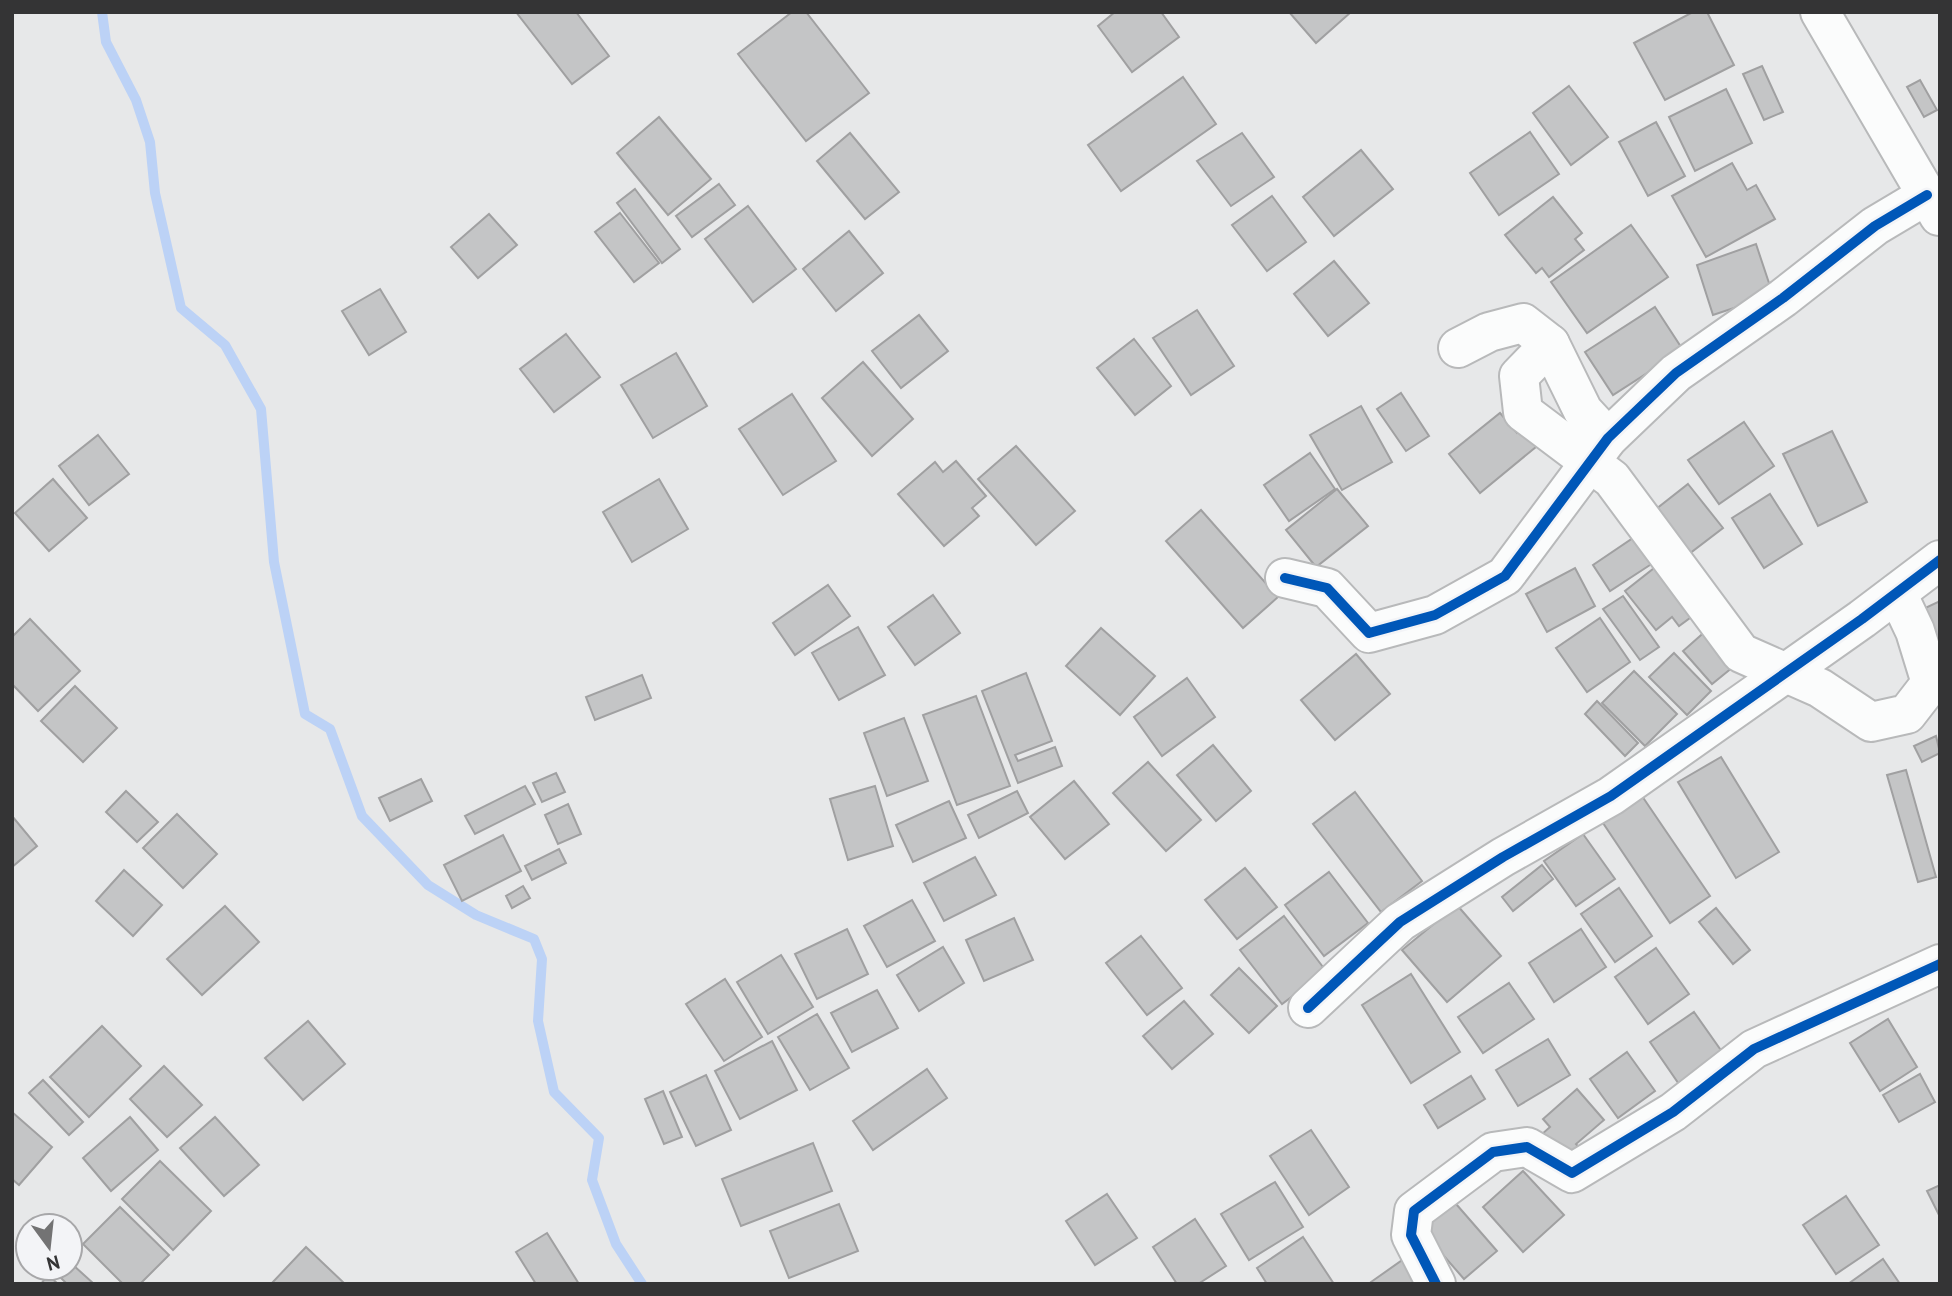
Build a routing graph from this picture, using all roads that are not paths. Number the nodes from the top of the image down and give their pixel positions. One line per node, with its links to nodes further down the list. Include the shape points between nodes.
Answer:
1 (1820, 12): 2 (street)
2 (1933, 207): 5 (street, via 1875,226 1676,373)
3 (1550, 345): 4 (street, via 1523,323 1489,332); 5 (street); 5 (street, via 1519,376 1523,412)
4 (1458, 348)
5 (1599, 451): 7 (street, via 1505,576 1434,615 1369,633 1326,588); 9 (street, via 1612,479 1741,653)
6 (1940, 560): 8 (street)
7 (1285, 578)
8 (1897, 593): 9 (street); 9 (street, via 1931,683 1907,714 1871,722 1820,688)
9 (1784, 672): 11 (street, via 1611,796 1400,922)
10 (1940, 964): 12 (street, via 1754,1049 1673,1112 1572,1173 1527,1147 1493,1152 1414,1211 1411,1235)
11 (1308, 1008)
12 (1437, 1284)

